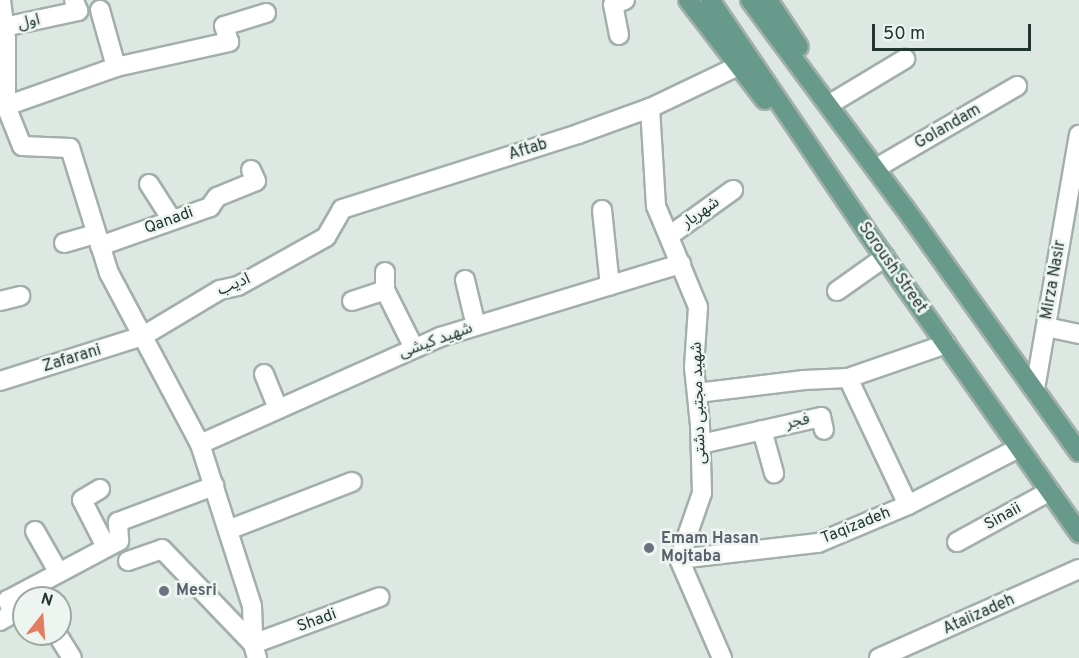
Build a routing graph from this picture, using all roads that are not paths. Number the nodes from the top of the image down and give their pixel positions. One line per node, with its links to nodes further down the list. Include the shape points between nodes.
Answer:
1 (1, 0): 10 (street)
2 (74, 0): 10 (street, اول, via 78,11)
3 (626, 0): 11 (street, via 613,5)
4 (688, 0): 13 (main road)
5 (711, 0): 28 (main road, Soroush Street)
6 (750, 0): 25 (main road)
7 (768, 0): 16 (main road)
8 (100, 10): 14 (street)
9 (266, 13): 14 (street, via 224,26 229,42)
10 (4, 27): 17 (street)
11 (619, 35)
12 (905, 58): 16 (street)
13 (738, 66): 18 (street, Aftab); 28 (main road)
14 (116, 67): 17 (street)
15 (1017, 86): 21 (street, Golandam)
16 (835, 101): 21 (main road)
17 (6, 106): 19 (street)
18 (650, 108): 29 (street, شهید مجتبی دشتی, via 656,206); 30 (street, Aftab, via 342,209)
19 (8, 135): 31 (street, via 22,146 70,148)
20 (1079, 135): 44 (street, Mirza Nasir)
21 (878, 167): 25 (main road)
22 (251, 170): 27 (street, Qanadi, via 256,181 217,197 210,207)
23 (149, 184): 27 (street)
24 (733, 190): 29 (street, شهریار)
25 (904, 207): 52 (main road)
26 (602, 210): 37 (street)
27 (172, 220): 31 (street, Qanadi)
28 (869, 235): 33 (main road, Soroush Street)
29 (669, 236): 34 (street, شهید مجتبی دشتی)
30 (326, 237): 46 (street, ادیب, via 238,286 220,290)
31 (98, 240): 32 (street, Qanadi); 46 (street, via 109,273)
32 (64, 243)
33 (885, 257): 39 (street); 47 (main road, Soroush Street)
34 (681, 264): 37 (street, شهید کیشی); 53 (street, شهید مجتبی دشتی, via 698,308 694,367)
35 (385, 272): 38 (street)
36 (465, 280): 43 (street)
37 (609, 286): 43 (street, شهید کیشی)
38 (386, 290): 42 (street); 48 (street)
39 (837, 291)
40 (20, 296): 41 (street)
41 (0, 301)
42 (352, 301)
43 (476, 326): 48 (street, شهید کیشی)
44 (1046, 327): 45 (street); 52 (street, Mirza Nasir)
45 (1079, 334)
46 (143, 336): 51 (street, Zafarani); 57 (street)
47 (946, 344): 50 (street); 59 (main road, Soroush Street)
48 (414, 348): 54 (street, شهید کیشی)
49 (264, 374): 54 (street)
50 (848, 378): 53 (street); 66 (street)
51 (0, 381)
52 (1035, 389): 60 (main road)
53 (697, 393): 58 (street, شهید مجتبی دشتی)
54 (278, 408): 57 (street, شهید کیشی)
55 (762, 430): 56 (street, فجر, via 821,417); 58 (street, فجر); 61 (street, فجر)
56 (824, 430)
57 (200, 444): 63 (street)
58 (701, 444): 72 (street, شهید مجتبی دشتی, via 702,493)
59 (1019, 448): 65 (main road, Soroush Street); 66 (street, Taqizadeh)
60 (1079, 453)
61 (774, 473)
62 (352, 482): 67 (street)
63 (214, 486): 67 (street); 71 (street, via 118,522 119,541)
64 (100, 489): 71 (street, via 82,500)
65 (1050, 491): 69 (main road, Soroush Street); 70 (street, Sinaii)
66 (908, 505): 72 (street, Taqizadeh, via 818,543)
67 (228, 530): 80 (street, via 252,606)
68 (35, 531): 75 (street)
69 (1079, 532)
70 (957, 542)
71 (106, 547): 75 (street)
72 (679, 559): 81 (street)
73 (128, 561): 80 (street, via 162,549)
74 (1079, 569): 82 (street, Ataiizadeh)
75 (59, 573): 76 (street)
76 (41, 586)
77 (380, 597): 80 (street, Shadi)
78 (12, 599): 79 (street, via 8,600)
79 (12, 614)
80 (255, 651)
81 (722, 658)
82 (879, 658)

